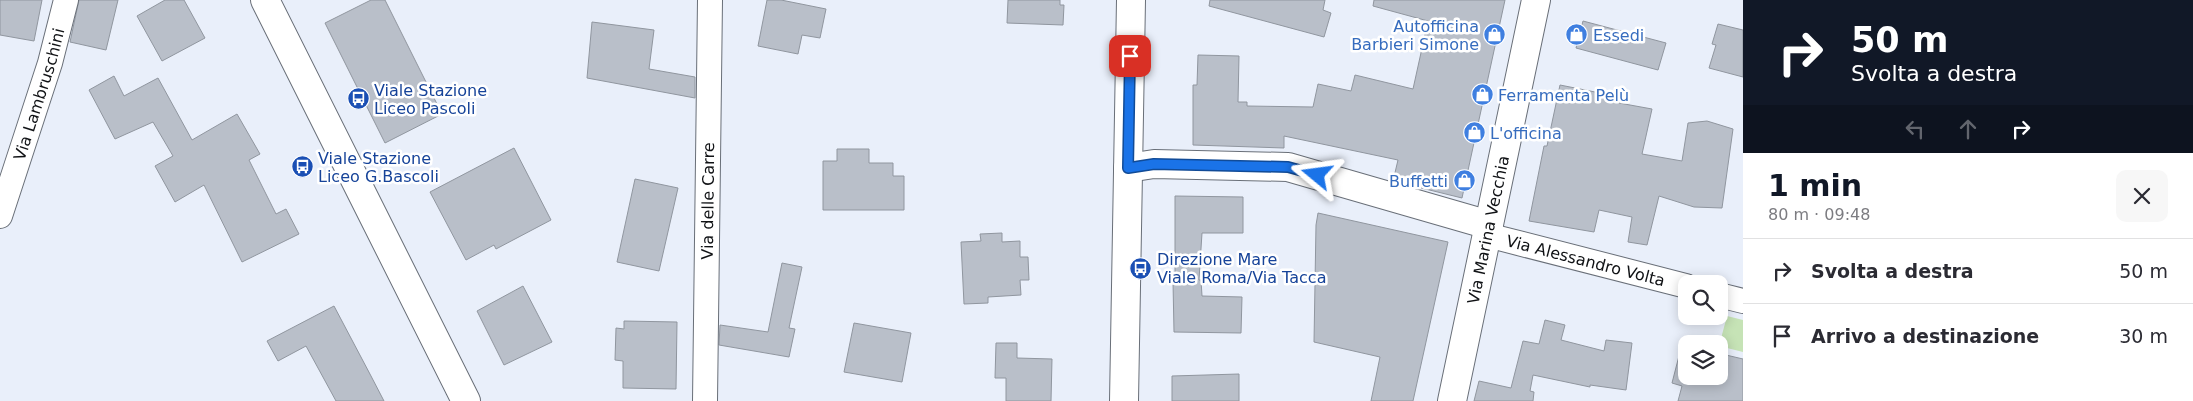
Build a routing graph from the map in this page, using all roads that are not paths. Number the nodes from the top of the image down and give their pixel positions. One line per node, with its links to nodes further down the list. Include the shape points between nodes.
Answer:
1 (66, 0): 7 (street, Via Lambruschini, via 50,63)
2 (265, 0): 12 (main road)
3 (710, 0): 13 (street, Via delle Carre)
4 (1131, 0): 6 (main road)
5 (1536, 0): 8 (main road, Via Marina Vecchia)
6 (1128, 168): 8 (main road, via 1154,164 1288,167); 14 (main road)
7 (0, 216)
8 (1488, 230): 9 (street, Via Alessandro Volta); 15 (main road, Via Marina Vecchia)
9 (1678, 284)
10 (1728, 297): 11 (street)
11 (1743, 301)
12 (466, 401)
13 (704, 401)
14 (1124, 401)
15 (1452, 401)

